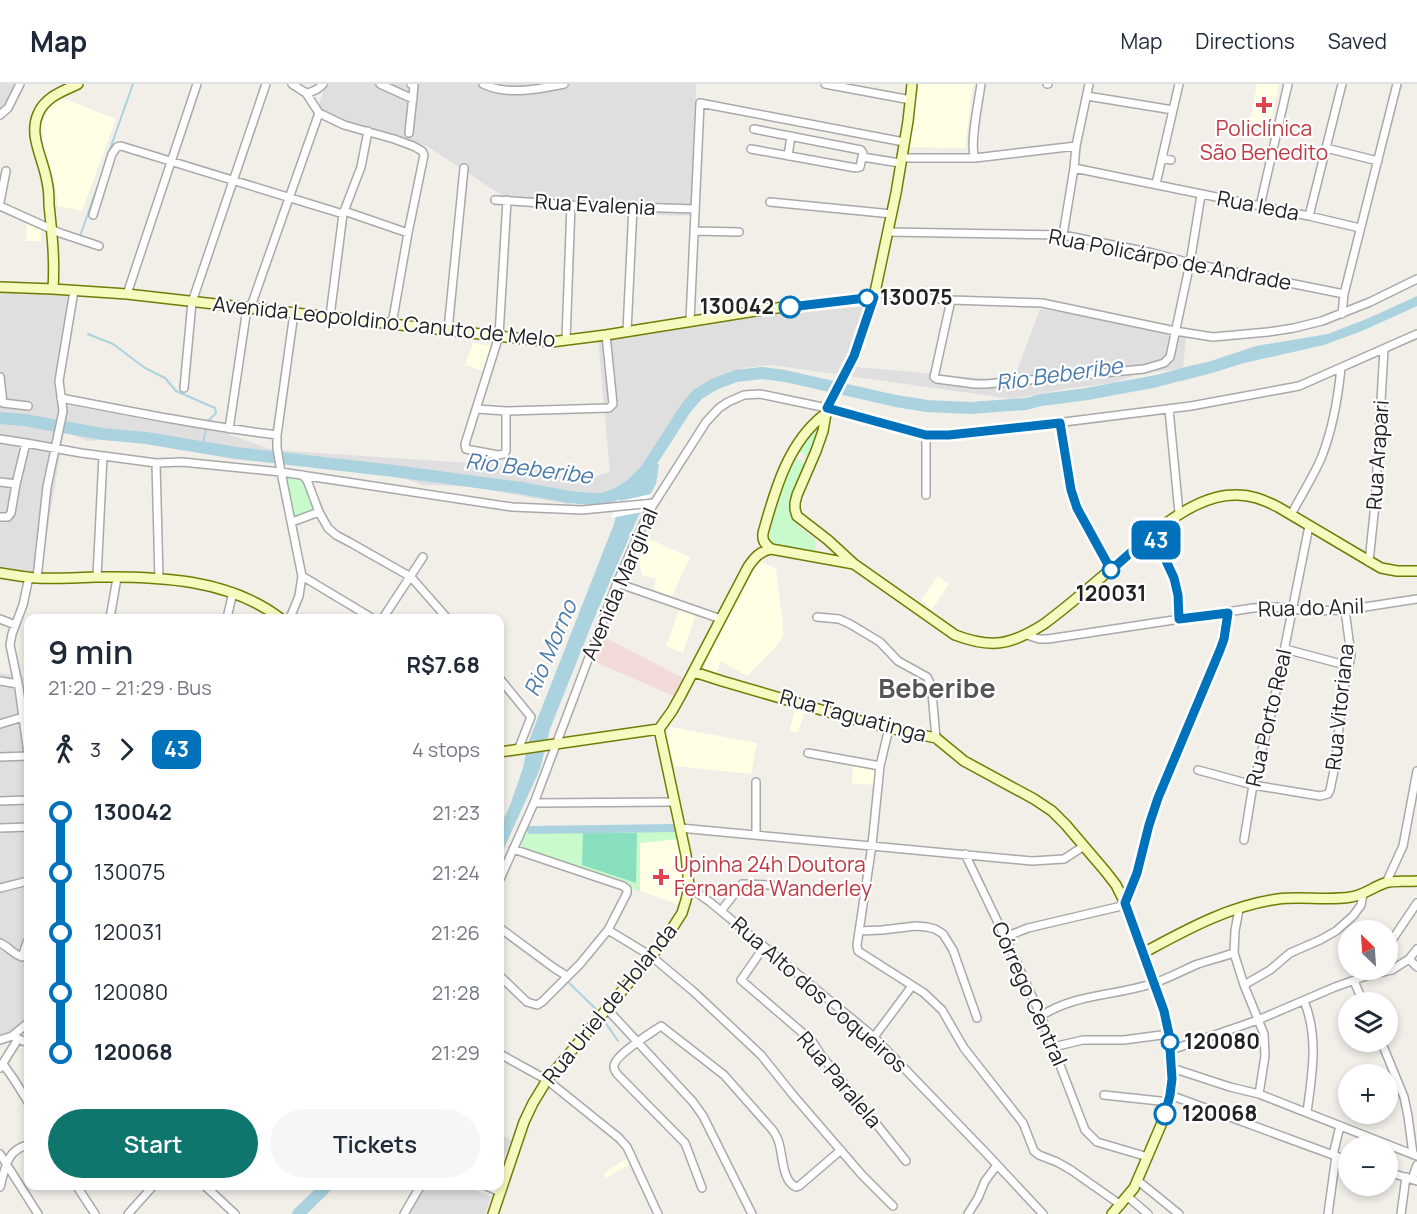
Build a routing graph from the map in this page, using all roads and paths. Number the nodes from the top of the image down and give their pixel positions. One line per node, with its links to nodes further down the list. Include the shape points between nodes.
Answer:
1 (20, 84): 25 (street)
2 (78, 84): 64 (street, via 46,101 36,121 37,144 48,182)
3 (197, 84): 39 (street)
4 (266, 84): 46 (street)
5 (292, 84): 19 (street)
6 (323, 84): 19 (street, via 313,93)
7 (380, 84): 21 (street)
8 (411, 84): 21 (street)
9 (483, 84): 10 (street, via 521,91)
10 (564, 84)
11 (825, 84): 22 (street)
12 (912, 84): 22 (street)
13 (981, 84): 36 (street)
14 (1089, 84): 20 (street)
15 (1179, 84): 23 (street)
16 (1288, 84): 47 (street)
17 (1342, 84): 32 (street)
18 (1397, 84): 41 (street)
19 (306, 93): 24 (street)
20 (1087, 96): 23 (street); 31 (street)
21 (413, 99): 28 (street)
22 (910, 100): 30 (street)
23 (1173, 110): 37 (street)
24 (319, 113): 27 (street); 50 (street)
25 (0, 115)
26 (754, 129): 29 (street)
27 (368, 131): 59 (street, via 361,167); 68 (street, via 419,149 425,158)
28 (409, 133)
29 (791, 136): 34 (street); 35 (street, via 861,150)
30 (904, 142): 40 (street); 58 (street, via 700,103)
31 (1076, 146): 36 (street); 43 (street)
32 (1326, 148): 41 (street); 62 (street)
33 (751, 149): 34 (street)
34 (788, 156): 35 (street, via 856,168 860,167)
35 (862, 157): 40 (street)
36 (975, 158): 40 (street)
37 (1162, 158): 38 (street); 48 (street)
38 (1171, 160)
39 (172, 161): 46 (street); 61 (street, via 117,147 111,154); 76 (street)
40 (901, 161): 60 (street)
41 (1378, 161): 63 (street)
42 (464, 168): 87 (street)
43 (1074, 168): 48 (street, Rua Ieda); 69 (street)
44 (6, 171): 54 (street)
45 (1258, 179): 47 (street)
46 (233, 181): 50 (street); 80 (street)
47 (1266, 181): 56 (street)
48 (1156, 184): 49 (street, Rua Ieda)
49 (1201, 195): 56 (street, Rua Ieda); 71 (street)
50 (290, 198): 59 (street); 81 (street)
51 (495, 200): 52 (street, Rua Evalenia)
52 (507, 200): 55 (street, Rua Evalenia); 92 (street)
53 (770, 202): 60 (street)
54 (0, 204): 64 (street)
55 (571, 205): 57 (street, Rua Evalenia); 93 (street)
56 (1260, 206): 62 (street, Rua Ieda)
57 (633, 207): 58 (street, Rua Evalenia); 88 (street)
58 (695, 209): 65 (street)
59 (344, 213): 68 (street); 84 (street)
60 (892, 214): 67 (street)
61 (93, 215)
62 (1309, 216): 63 (street, Rua Ieda)
63 (1360, 228): 77 (street)
64 (52, 230): 70 (street); 74 (street)
65 (694, 231): 66 (street); 85 (street)
66 (739, 232)
67 (888, 232): 69 (street, Rua Policárpo de Andrade); 78 (street)
68 (408, 233): 86 (street)
69 (1063, 235): 71 (street, Rua Policárpo de Andrade)
70 (99, 246)
71 (1190, 263): 77 (street, Rua Policárpo de Andrade); 89 (street)
72 (1417, 279): 83 (street)
73 (0, 287): 74 (street, Avenida Leopoldino Canuto de Melo)
74 (53, 289): 75 (street, Avenida Leopoldino Canuto de Melo)
75 (74, 291): 76 (street, Avenida Leopoldino Canuto de Melo); 98 (street, via 59,381)
76 (127, 294): 80 (street, Avenida Leopoldino Canuto de Melo)
77 (1344, 294): 83 (street)
78 (875, 295): 79 (street); 85 (street, Avenida Leopoldino Canuto de Melo); 103 (street, via 854,356)
79 (951, 300): 89 (street, via 1042,303); 89 (street, via 934,377 937,379 986,384 1144,369 1170,357)
80 (192, 302): 81 (street, Avenida Leopoldino Canuto de Melo); 97 (street)
81 (250, 309): 82 (street, Avenida Leopoldino Canuto de Melo); 105 (street)
82 (294, 313): 84 (street, Avenida Leopoldino Canuto de Melo); 106 (street)
83 (1342, 314): 89 (street, via 1294,328 1225,337)
84 (330, 316): 86 (street, Avenida Leopoldino Canuto de Melo)
85 (690, 321): 88 (street, Avenida Leopoldino Canuto de Melo)
86 (392, 324): 87 (street, Avenida Leopoldino Canuto de Melo)
87 (448, 330): 92 (street, Avenida Leopoldino Canuto de Melo)
88 (627, 331): 91 (street, Avenida Leopoldino Canuto de Melo)
89 (1175, 331)
90 (1417, 334): 94 (street, Avenida Marginal)
91 (606, 335): 93 (street, Avenida Leopoldino Canuto de Melo); 102 (street, via 611,407)
92 (499, 336): 93 (street, Avenida Leopoldino Canuto de Melo); 100 (street)
93 (566, 340)
94 (1384, 349): 95 (street, Avenida Marginal); 132 (street, Rua Arapari)
95 (1341, 368): 101 (street, Avenida Marginal, via 1299,386); 123 (street, via 1338,400 1324,449)
96 (0, 377): 99 (street, via 3,403)
97 (184, 388)
98 (61, 398): 105 (street); 111 (street, via 63,411)
99 (28, 406)
100 (477, 409): 102 (street); 102 (street, via 465,446 498,455 506,452)
101 (1169, 409): 104 (street, Avenida Marginal); 122 (street)
102 (506, 411)
103 (826, 411): 107 (street, Avenida Marginal); 110 (street); 112 (street); 120 (street, Avenida Marginal, via 760,394 728,402 706,422)
104 (1060, 423): 107 (street, Avenida Marginal); 134 (street, via 1077,508)
105 (229, 429): 106 (street)
106 (277, 435): 115 (street)
107 (926, 435): 119 (street)
108 (0, 439): 109 (street)
109 (26, 442): 111 (street); 118 (street)
110 (798, 442): 112 (street, via 812,441); 129 (street, via 782,473 763,533 762,538)
111 (56, 448): 113 (street); 140 (street)
112 (816, 451): 128 (street, via 795,509 797,516)
113 (103, 456): 114 (street); 138 (street)
114 (156, 463): 115 (street); 142 (street)
115 (281, 472): 116 (street); 125 (street)
116 (302, 475): 120 (street, via 512,507 571,510); 121 (street)
117 (0, 482): 118 (street)
118 (16, 484): 124 (street, via 11,513)
119 (926, 495)
120 (651, 503): 143 (street, Avenida Marginal)
121 (319, 512): 125 (street); 139 (street, via 336,535)
122 (1179, 513): 123 (street, via 1218,496 1249,495); 127 (street)
123 (1291, 514): 126 (street)
124 (0, 518)
125 (292, 522): 137 (street)
126 (1309, 526): 132 (street); 146 (street, Rua Porto Real)
127 (1153, 533): 134 (street); 158 (street, via 1174,578)
128 (828, 540): 131 (street, via 828,552); 133 (street)
129 (771, 549): 131 (street); 159 (street, via 762,551 748,567)
130 (423, 558): 139 (street)
131 (816, 558): 133 (street)
132 (1369, 562): 135 (street, via 1397,571)
133 (854, 564): 161 (street, via 955,635 994,644)
134 (1111, 570): 161 (street)
135 (1417, 571)
136 (0, 573): 140 (street)
137 (302, 576): 152 (street); 153 (street)
138 (97, 577): 140 (street); 141 (street)
139 (411, 577): 154 (street); 155 (street)
140 (33, 578): 160 (street)
141 (117, 578): 142 (street); 149 (street)
142 (159, 579): 144 (street)
143 (617, 583): 159 (street); 174 (street, Avenida Marginal)
144 (233, 592): 150 (street); 151 (street)
145 (1417, 599): 147 (street, Rua do Anil)
146 (1292, 610): 147 (street, Rua do Anil); 148 (street, Rua do Anil, via 1253,608); 162 (street, Rua Porto Real)
147 (1345, 610): 163 (street, Rua Vitoriana)
148 (1228, 613): 158 (street, Rua do Anil); 207 (street, via 1220,650 1158,798)
149 (111, 614)
150 (228, 614)
151 (274, 614)
152 (292, 614)
153 (365, 614)
154 (386, 614)
155 (443, 614)
156 (817, 617): 173 (street, via 850,624 880,642 898,661 927,677)
157 (0, 619): 160 (street)
158 (1179, 619): 161 (street, Rua do Anil, via 1048,639)
159 (722, 620): 164 (street)
160 (15, 625): 166 (street, via 10,645)
161 (1027, 635)
162 (1285, 649): 163 (street); 184 (street, Rua Porto Real)
163 (1349, 666): 184 (street, Rua Vitoriana, via 1328,794)
164 (694, 672): 171 (street); 172 (street, Rua Taguatinga)
165 (0, 681): 166 (street)
166 (18, 684): 168 (street)
167 (504, 686): 175 (street, via 531,717)
168 (23, 717): 169 (street); 170 (street)
169 (0, 724)
170 (24, 725)
171 (659, 729): 174 (street); 187 (street, Rua Uriel de Holanda)
172 (889, 729): 173 (street, Rua Taguatinga); 180 (street)
173 (936, 738): 195 (street, Rua Taguatinga, via 963,760 1044,804)
174 (552, 745): 175 (street); 188 (street, Avenida Marginal)
175 (521, 749): 176 (street)
176 (504, 751)
177 (808, 753): 180 (street)
178 (24, 755): 179 (street)
179 (0, 757)
180 (880, 766): 194 (street)
181 (1198, 770): 184 (street)
182 (1417, 771): 201 (street, via 1403,846)
183 (756, 782): 192 (street)
184 (1253, 785): 193 (street, Rua Porto Real)
185 (24, 800): 186 (street)
186 (0, 801)
187 (674, 802): 188 (street); 191 (street, Rua Uriel de Holanda)
188 (534, 803): 196 (street, Avenida Marginal)
189 (24, 827): 190 (street)
190 (0, 828)
191 (680, 828): 192 (street); 203 (street, Rua Uriel de Holanda)
192 (756, 835): 194 (street)
193 (1244, 840)
194 (872, 845): 197 (street); 212 (street)
195 (1084, 846): 197 (street, via 1064,859 1041,861); 207 (street, Rua Taguatinga)
196 (513, 849): 198 (street, Avenida Marginal); 210 (street, via 627,889)
197 (965, 854): 214 (street, Córrego Central)
198 (504, 870)
199 (1417, 881): 201 (street)
200 (24, 882): 204 (street)
201 (1386, 883): 205 (street)
202 (772, 885): 209 (street, via 742,884)
203 (689, 887): 209 (street, Rua Alto dos Coqueiros); 221 (street, Rua Uriel de Holanda, via 682,913)
204 (0, 888)
205 (1363, 894): 208 (street, via 1276,900); 228 (street, via 1353,916 1336,931 1290,953)
206 (1417, 903): 213 (street)
207 (1126, 904): 214 (street); 219 (street, Rua Taguatinga)
208 (1239, 909): 219 (street, via 1209,918); 220 (street)
209 (721, 911): 216 (street, Rua Alto dos Coqueiros)
210 (608, 930): 221 (street); 224 (street)
211 (504, 931): 224 (street)
212 (860, 931): 229 (street, via 856,948 859,952); 234 (street, via 927,927 942,934 953,950)
213 (1398, 931)
214 (1005, 937): 233 (street, Córrego Central)
215 (0, 943): 218 (street, via 15,955 22,957)
216 (764, 947): 239 (street, Rua Alto dos Coqueiros); 263 (street, Rua Paralela, via 741,980 812,1041)
217 (1417, 949): 222 (street)
218 (24, 951)
219 (1143, 953): 227 (street, Rua Taguatinga)
220 (1234, 954): 227 (street); 228 (street)
221 (651, 956): 232 (street, Rua Uriel de Holanda); 257 (street, via 760,1055)
222 (1409, 959): 223 (street); 225 (street, via 1392,970)
223 (1417, 967)
224 (567, 976): 226 (street, via 537,1005 527,1002)
225 (1354, 981): 230 (street); 231 (street)
226 (504, 982)
227 (1153, 984): 233 (street, via 1069,1002); 237 (street, Rua Taguatinga)
228 (1244, 985): 235 (street)
229 (912, 986): 239 (street); 279 (street, via 942,1010 964,1048 1023,1124 1034,1151 1071,1170)
230 (1359, 992)
231 (1304, 1001): 235 (street); 254 (street, via 1314,1046)
232 (607, 1009): 242 (street); 249 (street, Rua Uriel de Holanda)
233 (1041, 1016): 243 (street, Córrego Central)
234 (977, 1018)
235 (1258, 1020): 244 (street); 250 (street, via 1264,1034 1265,1056)
236 (24, 1027): 238 (street)
237 (1169, 1034): 243 (street, via 1083,1040); 244 (street, Rua Taguatinga)
238 (15, 1037): 240 (street); 241 (street); 247 (street)
239 (874, 1037): 265 (street, Rua Alto dos Coqueiros)
240 (0, 1040)
241 (24, 1041)
242 (637, 1042): 257 (street, via 661,1026 724,1075 775,1134 792,1186 800,1186); 271 (street, via 615,1060 615,1072 686,1143); 288 (street, via 703,1116)
243 (1053, 1047): 261 (street, Córrego Central, via 1089,1135 1097,1142)
244 (1171, 1050): 248 (street, Rua Taguatinga)
245 (1386, 1052): 259 (street, via 1404,1097)
246 (504, 1056): 249 (street)
247 (1, 1066): 252 (street)
248 (1172, 1068): 250 (street); 253 (street, Rua Taguatinga)
249 (547, 1080): 268 (street, Rua Uriel de Holanda, via 524,1122); 287 (street, via 623,1142)
250 (1258, 1094): 254 (street)
251 (1104, 1095): 253 (street)
252 (24, 1096)
253 (1170, 1099): 260 (street); 261 (street, Rua Taguatinga)
254 (1307, 1112): 255 (street)
255 (1340, 1126): 259 (street); 260 (street)
256 (24, 1146): 264 (street, via 12,1153)
257 (841, 1150): 280 (street)
258 (0, 1154): 264 (street)
259 (1415, 1155)
260 (1335, 1156): 262 (street); 294 (street)
261 (1148, 1157): 269 (street, Rua Taguatinga)
262 (1338, 1157)
263 (906, 1161)
264 (7, 1165): 270 (street); 281 (street)
265 (997, 1165): 289 (street, via 984,1181); 290 (street, Rua Alto dos Coqueiros)
266 (1417, 1165): 267 (street)
267 (1412, 1179): 295 (street)
268 (504, 1180)
269 (1137, 1180): 278 (street, Rua Taguatinga); 293 (street)
270 (0, 1187)
271 (702, 1188)
272 (79, 1190): 282 (street)
273 (150, 1190): 283 (street)
274 (209, 1190): 284 (street)
275 (418, 1190): 285 (street)
276 (495, 1190): 277 (street)
277 (500, 1192): 286 (street, Rua Uriel de Holanda)
278 (1128, 1197): 279 (street, Rua Taguatinga); 292 (street)
279 (1121, 1205): 291 (street, Rua Taguatinga)
280 (893, 1206)
281 (38, 1214)
282 (95, 1214)
283 (128, 1214)
284 (235, 1214)
285 (404, 1214)
286 (493, 1214)
287 (658, 1214)
288 (752, 1214)
289 (968, 1214)
290 (1042, 1214)
291 (1113, 1214)
292 (1148, 1214)
293 (1179, 1214)
294 (1328, 1214)
295 (1401, 1214)

